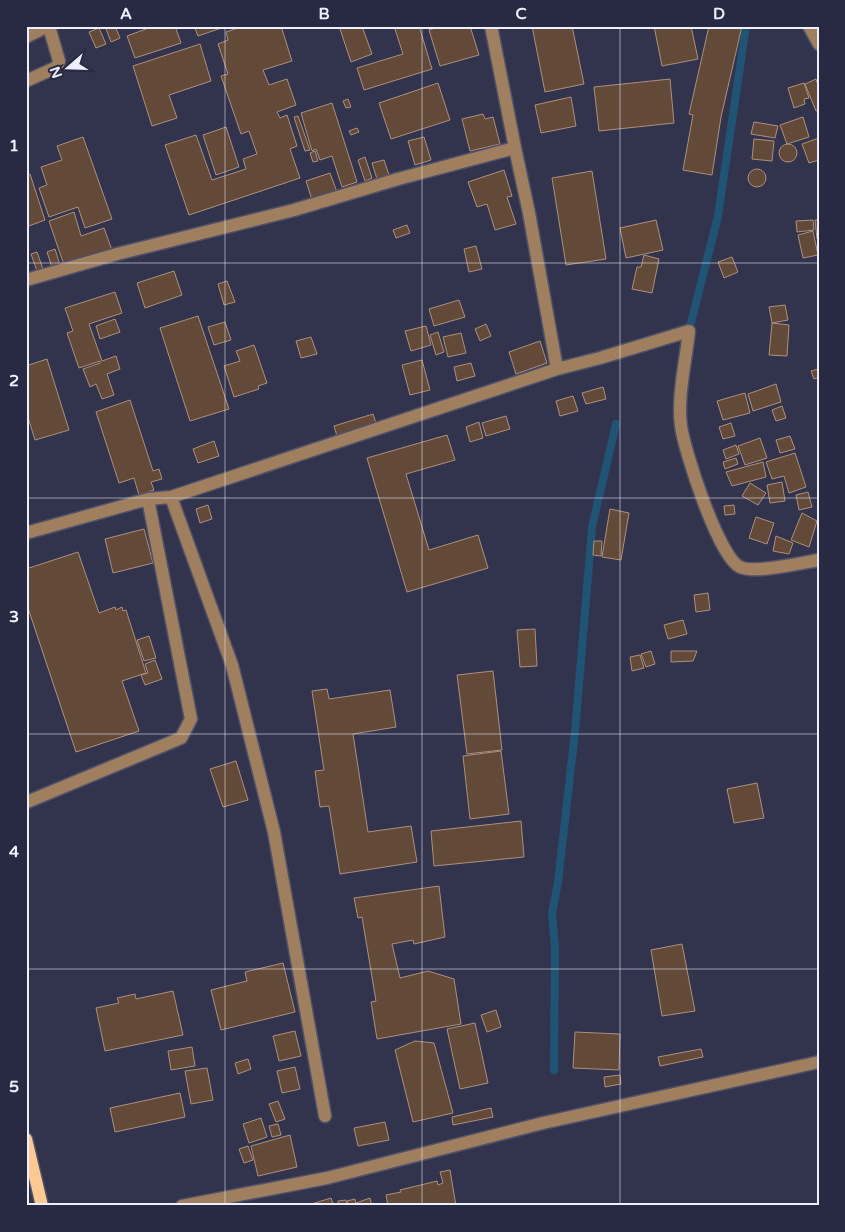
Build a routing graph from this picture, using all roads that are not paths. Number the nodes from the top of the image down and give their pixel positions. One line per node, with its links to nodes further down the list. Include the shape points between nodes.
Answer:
1 (491, 26): 6 (street)
2 (809, 26): 4 (street)
3 (26, 37): 5 (street, via 44,28 50,30 60,61 57,67)
4 (819, 44)
5 (26, 81)
6 (515, 148): 7 (street); 8 (street)
7 (26, 280)
8 (557, 369): 9 (street); 12 (street, via 689,331 681,425 704,504 727,552 739,567 753,570)
9 (171, 497): 10 (street); 15 (street, via 232,665 272,823)
10 (148, 499): 11 (street); 13 (street, via 191,719 181,738)
11 (26, 533)
12 (819, 560)
13 (27, 802)
14 (819, 1062): 18 (street, via 542,1123 327,1178)
15 (325, 1116)
16 (26, 1138): 17 (main road)
17 (42, 1206)
18 (182, 1206)

